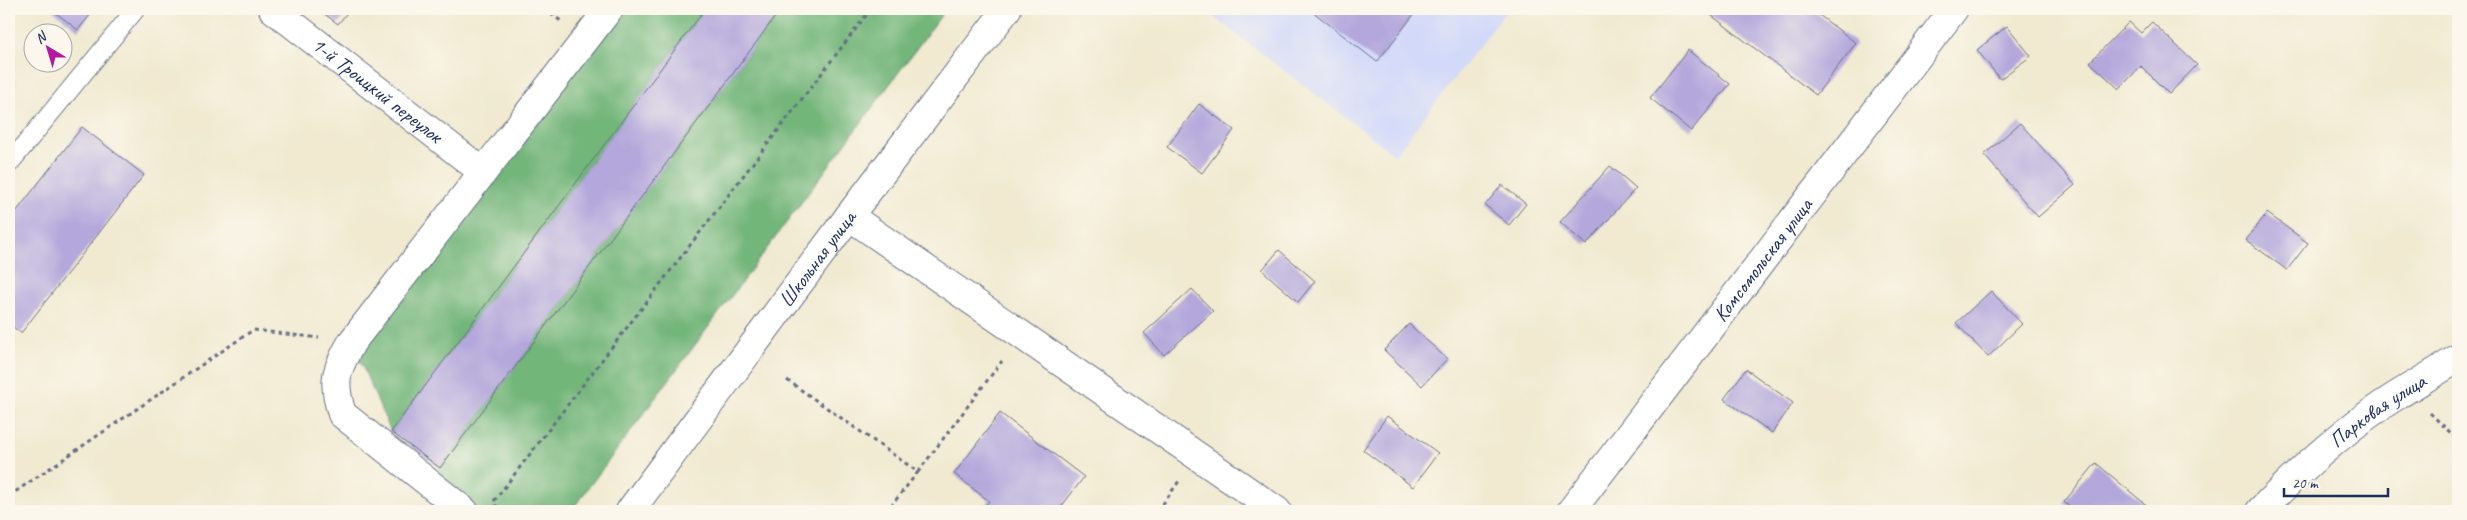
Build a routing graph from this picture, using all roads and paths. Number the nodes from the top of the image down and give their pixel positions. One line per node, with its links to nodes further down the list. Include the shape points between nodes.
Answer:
1 (136, 9): 7 (lane)
2 (272, 9): 8 (street, 1-й Троицкий переулок)
3 (609, 9): 8 (street)
4 (872, 9): 18 (path)
5 (1008, 9): 9 (street, Школьная улица)
6 (1954, 9): 25 (street, Комсомольская улица)
7 (9, 164)
8 (483, 172): 11 (street)
9 (850, 216): 10 (street); 22 (street, Школьная улица)
10 (1022, 335): 16 (path); 24 (street)
11 (352, 342): 17 (path, via 253,330); 21 (street, via 339,363 335,391 342,414)
12 (2458, 358): 14 (street, Парковая улица)
13 (787, 380): 16 (path)
14 (2406, 390): 15 (path); 26 (street, Парковая улица, via 2347,432)
15 (2458, 440)
16 (918, 472): 23 (path)
17 (9, 496)
18 (492, 503)
19 (9, 506): 20 (path)
20 (14, 511)
21 (464, 511)
22 (630, 511)
23 (887, 511)
24 (1277, 511)
25 (1571, 511)
26 (2260, 511)

